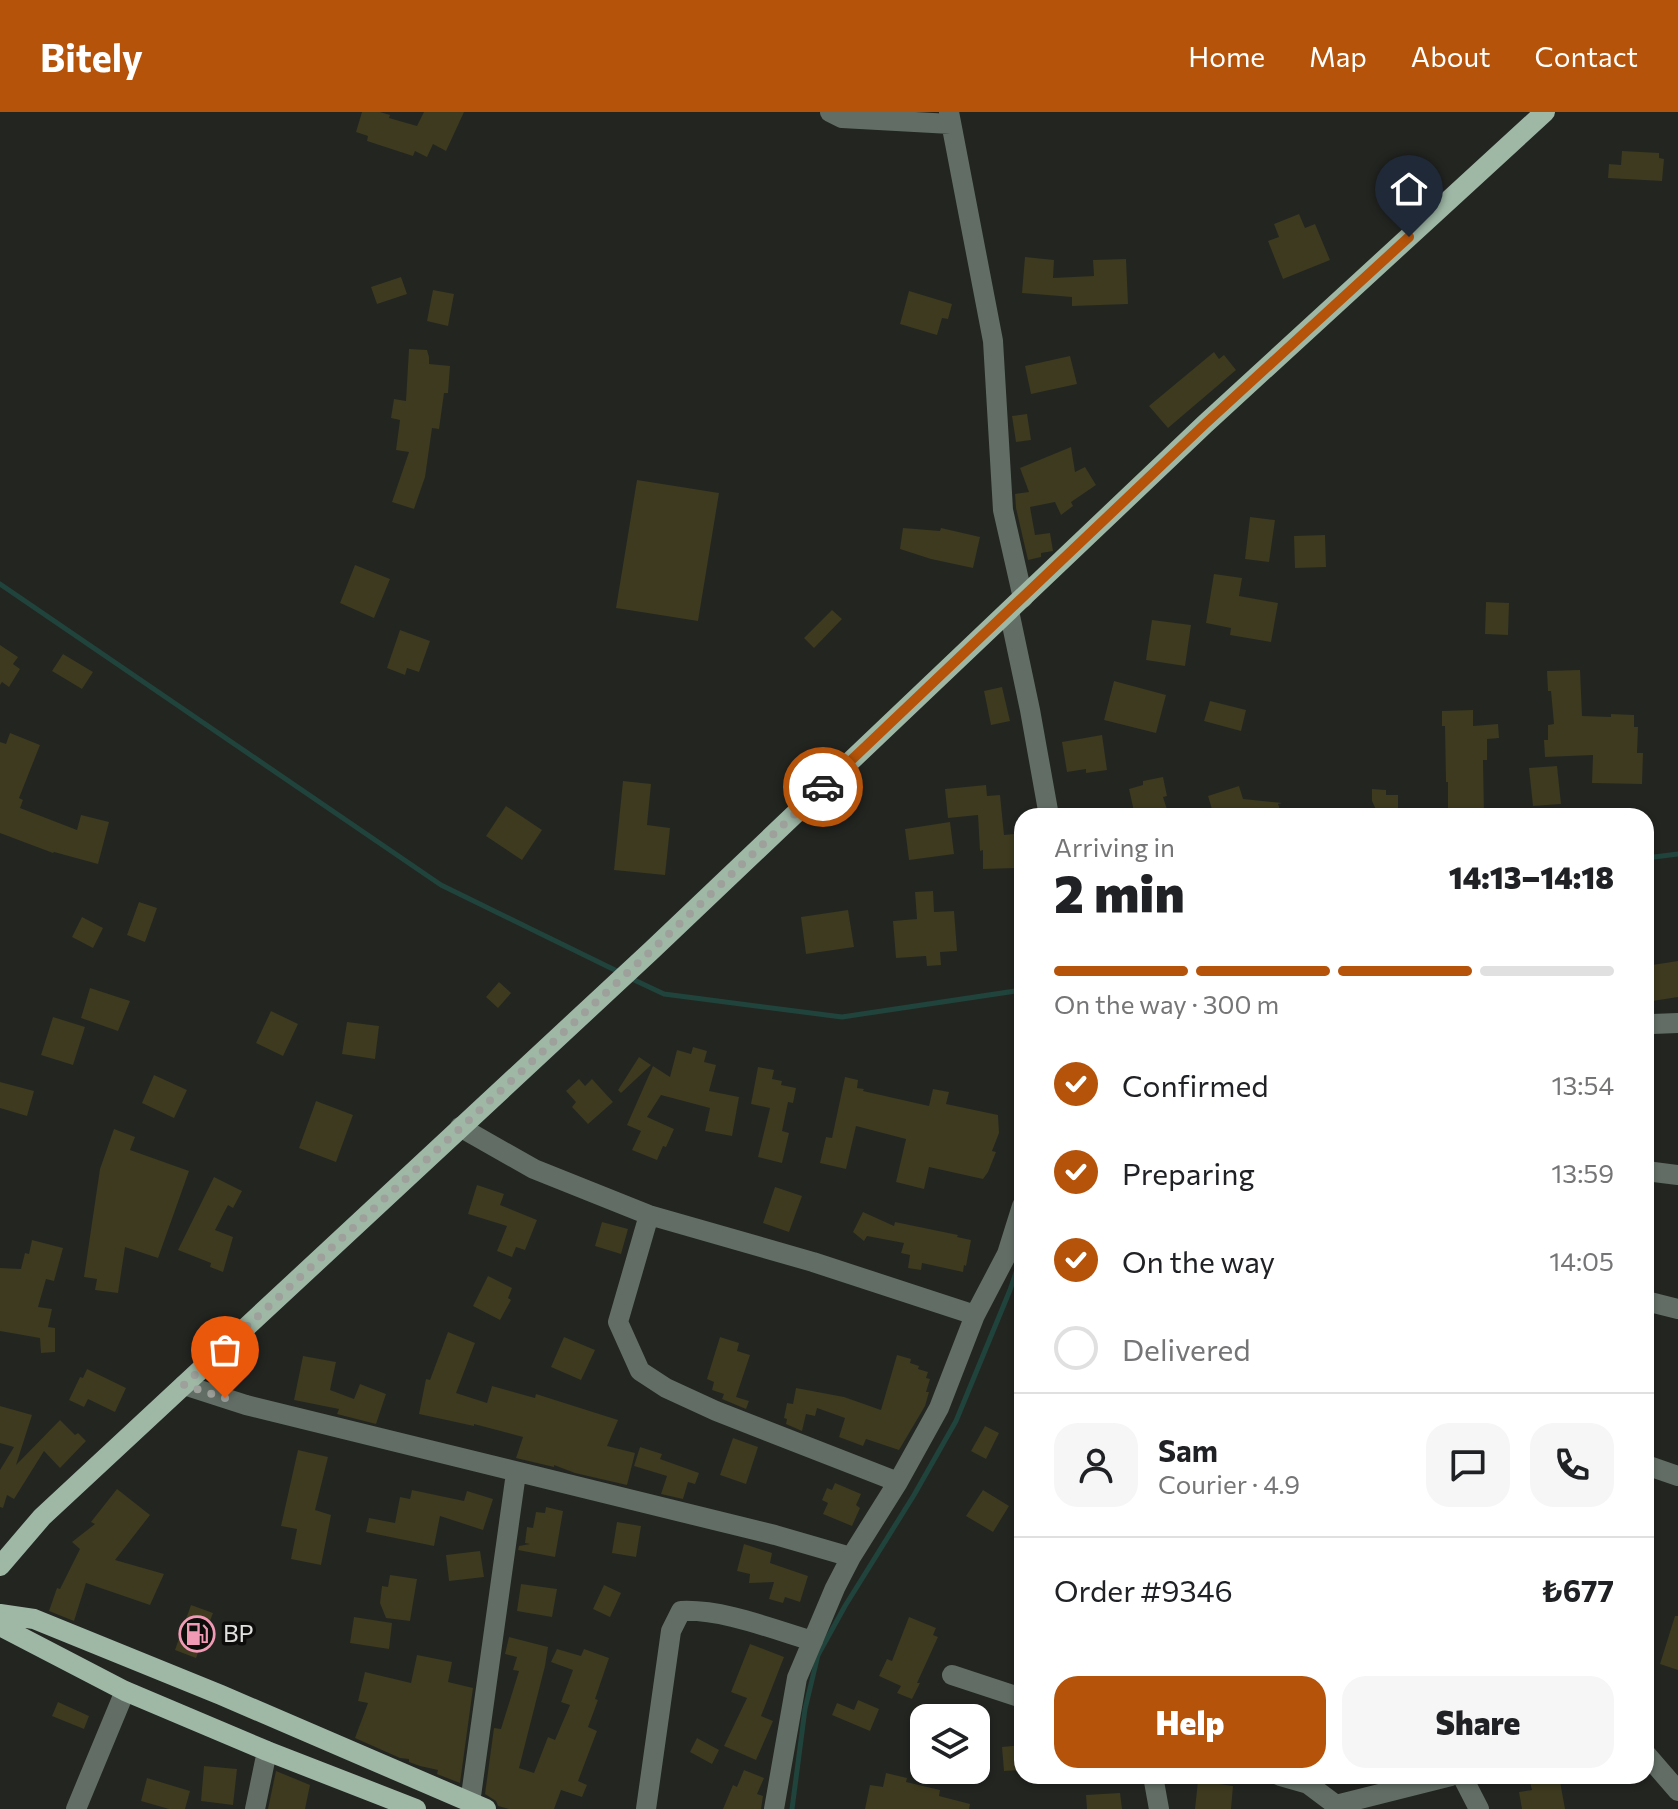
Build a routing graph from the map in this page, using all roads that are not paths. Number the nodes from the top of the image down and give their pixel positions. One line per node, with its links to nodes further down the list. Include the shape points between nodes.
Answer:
1 (830, 112): 3 (street, via 842,118)
2 (1545, 112): 4 (main road)
3 (950, 118): 4 (street, via 993,341 1003,510)
4 (1016, 604): 5 (street); 8 (main road)
5 (1048, 808)
6 (1678, 1023): 7 (street)
7 (1654, 1024)
8 (460, 1127): 11 (street, via 534,1169); 16 (main road)
9 (1654, 1172): 10 (street)
10 (1678, 1175)
11 (649, 1215): 15 (street); 20 (street, via 618,1322 640,1371 716,1411)
12 (1014, 1232): 15 (street)
13 (1654, 1303): 14 (street)
14 (1678, 1309)
15 (975, 1315): 20 (street, via 939,1408)
16 (184, 1385): 18 (street); 22 (main road, via 42,1517)
17 (1654, 1468): 19 (street)
18 (516, 1473): 21 (street); 36 (street)
19 (1678, 1476)
20 (898, 1482): 21 (street)
21 (851, 1557): 25 (street)
22 (0, 1566)
23 (0, 1614): 36 (main road, via 34,1619)
24 (0, 1626): 27 (main road)
25 (813, 1641): 40 (street, via 743,1620 681,1611 671,1631); 41 (street, via 797,1678)
26 (952, 1675): 28 (street)
27 (125, 1691): 29 (main road); 37 (street)
28 (1014, 1695)
29 (267, 1751): 38 (street); 39 (main road)
30 (1654, 1763): 35 (street)
31 (1154, 1784): 42 (street)
32 (1308, 1784): 33 (street, via 1336,1805)
33 (1419, 1784)
34 (1466, 1784): 43 (street)
35 (1678, 1791)
36 (478, 1806)
37 (76, 1809)
38 (255, 1809)
39 (416, 1809)
40 (646, 1809)
41 (774, 1809)
42 (1159, 1809)
43 (1479, 1809)

